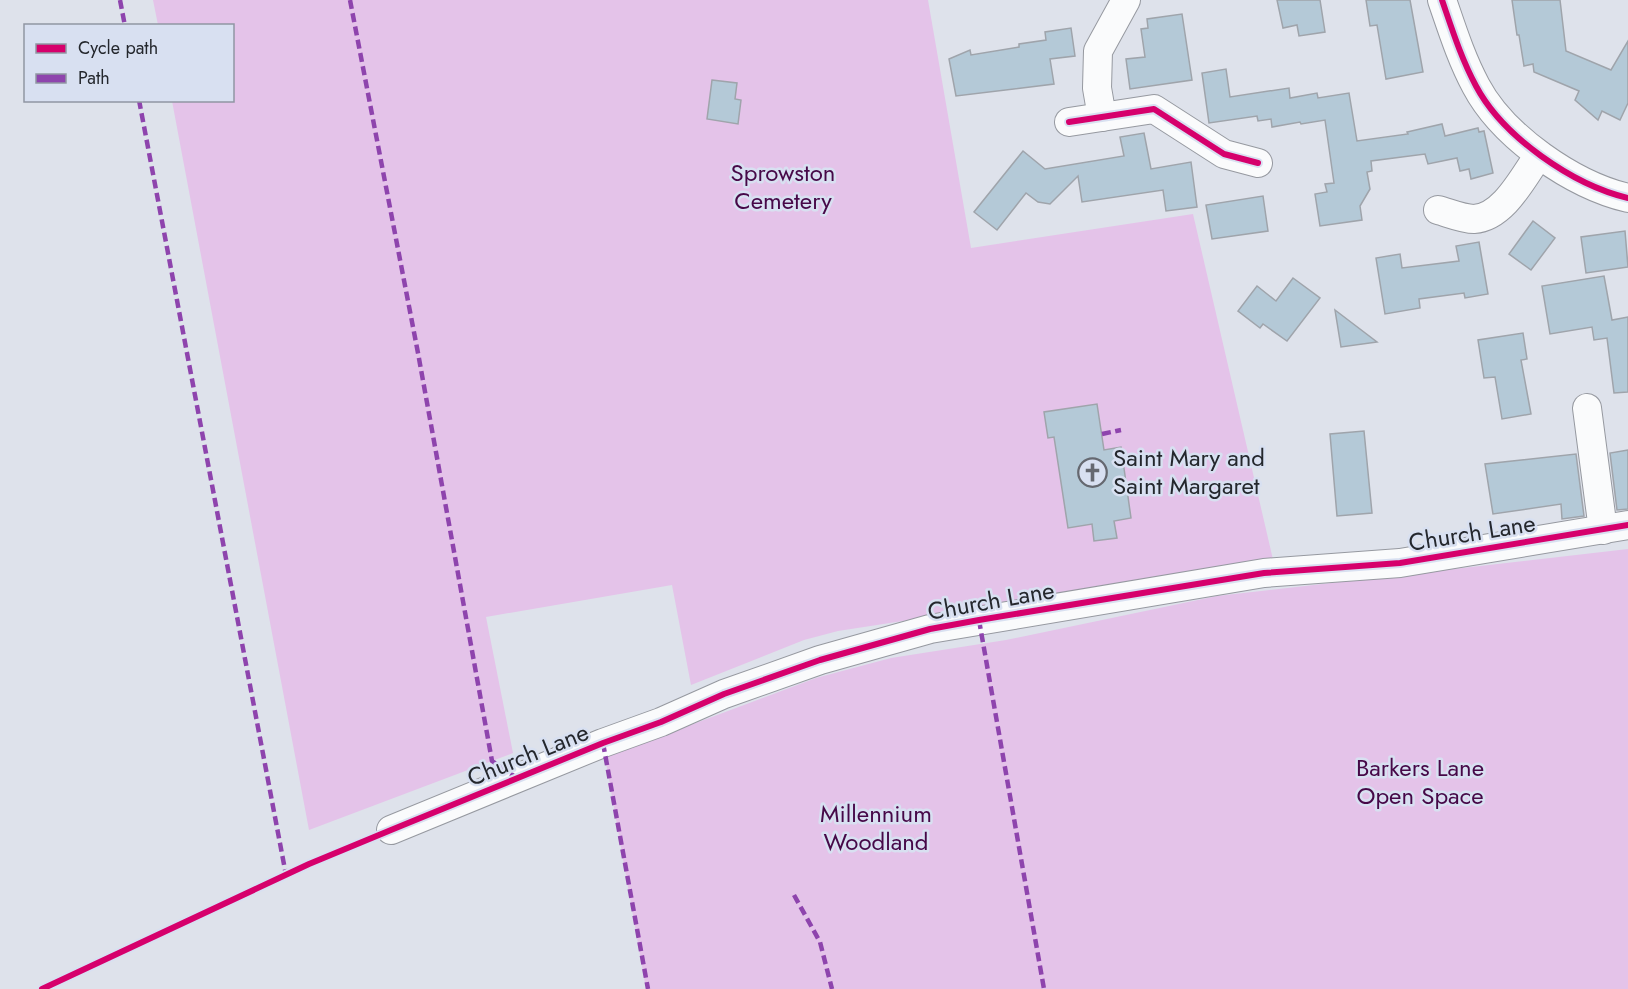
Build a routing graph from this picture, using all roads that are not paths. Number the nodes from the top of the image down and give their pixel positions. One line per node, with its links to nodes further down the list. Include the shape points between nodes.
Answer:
1 (1126, 0): 3 (street, via 1098,51 1097,88)
2 (1442, 0): 5 (street, via 1477,88 1503,123)
3 (1102, 117): 4 (street); 6 (street, via 1154,109 1224,154)
4 (1069, 122)
5 (1539, 155): 7 (street, via 1572,177); 8 (street, via 1502,207 1488,217 1472,219)
6 (1258, 163)
7 (1628, 198)
8 (1438, 210)
9 (1587, 408): 10 (street)
10 (1616, 528): 11 (street, Church Lane, via 1400,562 1264,573 930,628 820,660 724,694)
11 (391, 830)

